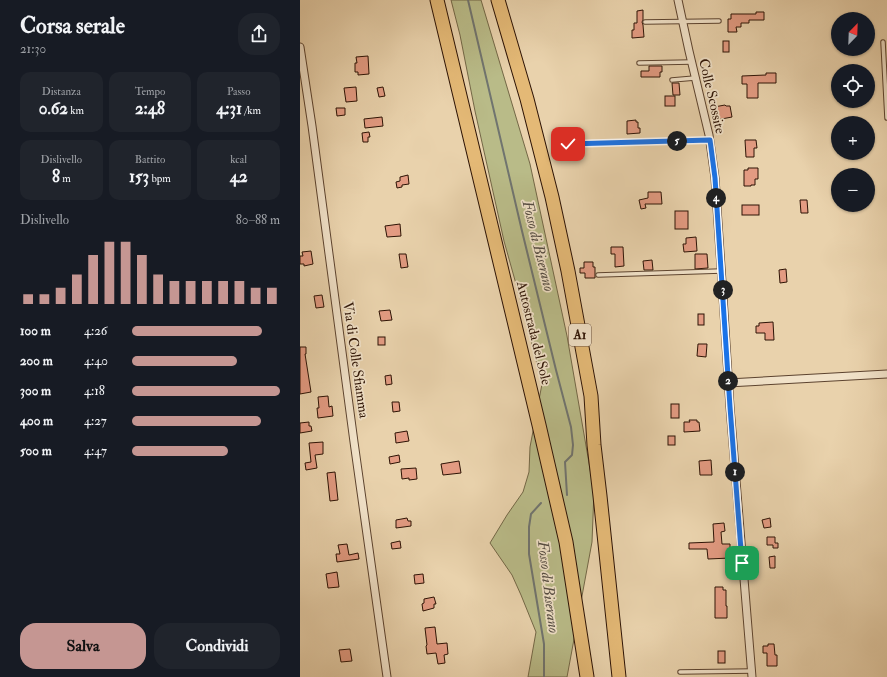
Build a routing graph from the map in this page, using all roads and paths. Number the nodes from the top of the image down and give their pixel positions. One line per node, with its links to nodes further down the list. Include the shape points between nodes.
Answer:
1 (437, 0): 23 (highway, Autostrada del Sole, via 566,542)
2 (498, 0): 24 (highway, A1, via 552,196 591,396)
3 (678, 0): 6 (street, Colle Scossite)
4 (719, 21): 6 (lane)
5 (645, 22): 6 (lane)
6 (682, 22): 9 (street, Colle Scossite)
7 (883, 42): 13 (lane)
8 (300, 47): 22 (street, Via di Colle Sfiamma)
9 (691, 62): 10 (lane); 11 (street, Colle Scossite)
10 (640, 63)
11 (695, 78): 12 (lane); 14 (street, Colle Scossite)
12 (672, 80)
13 (887, 118)
14 (710, 140): 15 (path); 16 (street, Colle Scossite)
15 (568, 144)
16 (722, 271): 17 (lane); 19 (street, Colle Scossite)
17 (598, 275)
18 (887, 374): 19 (street)
19 (728, 383): 21 (street, Colle Scossite)
20 (680, 672): 21 (lane)
21 (752, 674)
22 (387, 677)
23 (587, 677)
24 (619, 677)

